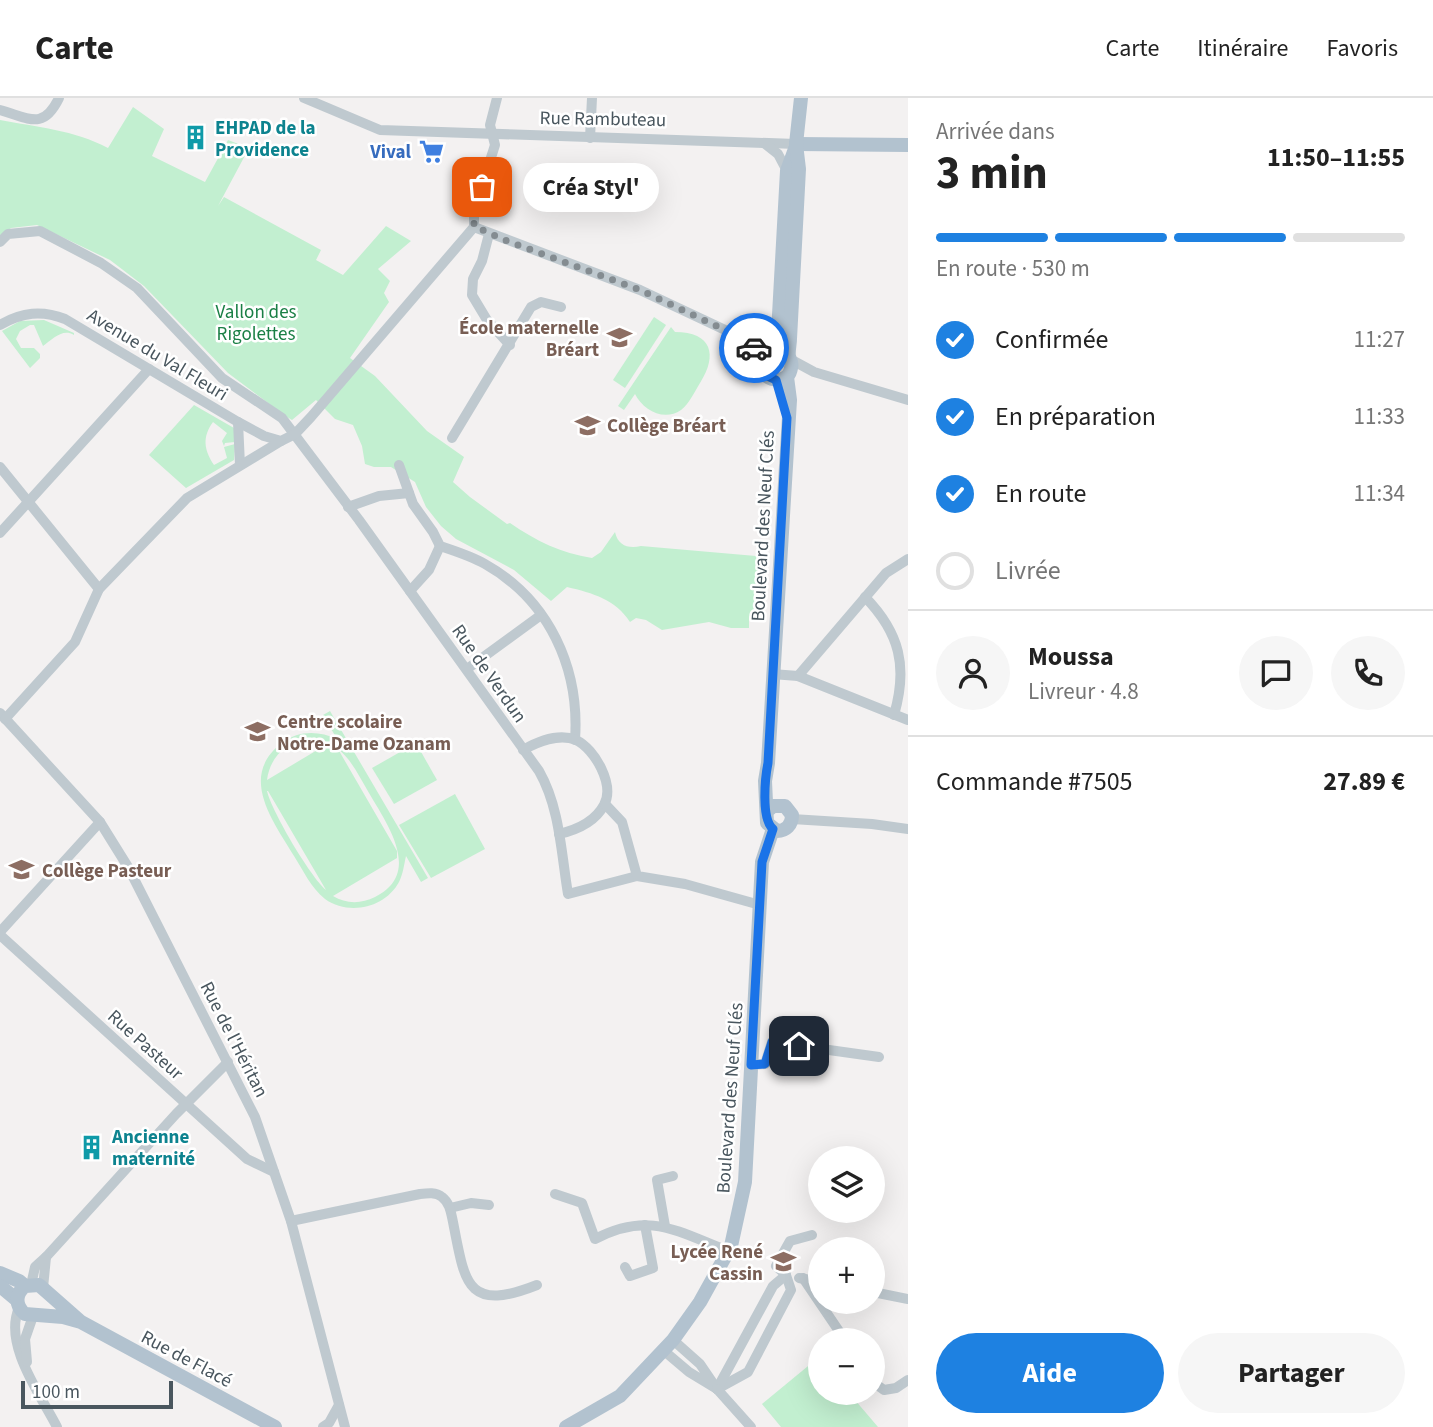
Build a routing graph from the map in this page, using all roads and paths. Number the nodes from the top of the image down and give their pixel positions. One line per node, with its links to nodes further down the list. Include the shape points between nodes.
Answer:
1 (58, 98): 7 (street, via 44,119)
2 (304, 98): 8 (street, Rue Rambuteau)
3 (340, 98): 8 (street)
4 (497, 98): 9 (street, via 490,125)
5 (592, 98): 10 (street)
6 (801, 98): 12 (main road, Boulevard des Neuf Clés)
7 (0, 110)
8 (335, 111): 9 (street, Rue Rambuteau, via 380,130)
9 (493, 135): 10 (street, Rue Rambuteau); 16 (street, via 495,145 474,211)
10 (590, 138): 11 (street, Rue Rambuteau)
11 (764, 143): 12 (street, Rue Rambuteau); 15 (street)
12 (796, 144): 13 (main road, Rue Rambuteau); 15 (main road, Boulevard des Neuf Clés)
13 (826, 145): 14 (main road, Rue Rambuteau); 15 (main road)
14 (908, 145)
15 (793, 170): 22 (main road, Boulevard des Neuf Clés); 22 (main road, Boulevard des Neuf Clés)
16 (474, 226): 17 (street); 26 (street)
17 (489, 234): 21 (street, via 472,295); 22 (street, via 640,290 750,342)
18 (0, 242): 26 (street, Rue de Verdun, via 8,234 40,232 101,263 137,288 222,378 279,417)
19 (561, 307): 21 (street, via 541,302 531,307)
20 (0, 325): 23 (street, Avenue du Val Fleuri, via 27,313 54,315)
21 (510, 345): 27 (street)
22 (778, 362): 24 (street); 43 (main road, Boulevard des Neuf Clés, via 787,418)
23 (149, 369): 25 (street, Avenue du Val Fleuri); 33 (street)
24 (908, 400)
25 (238, 422): 28 (street, Avenue du Val Fleuri); 29 (street)
26 (295, 434): 28 (street); 34 (street, Rue de Verdun)
27 (452, 438)
28 (281, 441): 29 (street)
29 (240, 465): 38 (street, via 187,498)
30 (399, 465): 32 (street)
31 (0, 467): 33 (street)
32 (409, 493): 34 (street, via 379,496); 36 (street)
33 (28, 502): 35 (street); 38 (street)
34 (348, 507): 39 (street, Rue de Verdun)
35 (0, 533)
36 (440, 546): 39 (street, via 429,570); 41 (street, via 507,579)
37 (908, 559): 40 (street, via 886,573)
38 (99, 589): 46 (street, via 75,642)
39 (410, 591): 42 (street, Rue de Verdun)
40 (865, 597): 44 (street); 45 (street, via 883,616 900,652 901,687)
41 (541, 615): 42 (street); 48 (street, via 556,636 567,667 575,697)
42 (467, 668): 49 (street, Rue de Verdun)
43 (772, 674): 44 (street); 50 (main road, Boulevard des Neuf Clés)
44 (798, 676): 45 (street)
45 (894, 715): 47 (street)
46 (3, 716): 55 (street, Rue de l'Héritan)
47 (908, 720)
48 (575, 740): 49 (street, via 545,740); 51 (street, via 599,763 606,784)
49 (523, 750): 58 (street, Rue de Verdun, via 549,789)
50 (768, 763): 52 (main road, Boulevard des Neuf Clés); 53 (main road, Boulevard des Neuf Clés)
51 (605, 804): 58 (street, via 587,823); 59 (street, via 622,822)
52 (782, 805): 53 (main road); 54 (main road)
53 (767, 811): 56 (main road, via 767,823)
54 (792, 819): 56 (main road, via 785,829); 57 (street)
55 (100, 822): 61 (street); 63 (street, Rue de l'Héritan, via 128,866)
56 (773, 829): 60 (main road, Boulevard des Neuf Clés, via 762,862)
57 (908, 829)
58 (559, 834): 59 (street, Rue de Verdun, via 568,894)
59 (637, 876): 60 (street)
60 (760, 905): 64 (main road, Boulevard des Neuf Clés)
61 (0, 934): 65 (street, Rue Pasteur)
62 (879, 1057): 64 (street, via 772,1042 765,1064)
63 (228, 1062): 65 (street); 66 (street, Rue de l'Héritan, via 255,1117)
64 (751, 1065): 75 (main road, Boulevard des Neuf Clés, via 744,1198)
65 (186, 1104): 66 (street, Rue Pasteur, via 247,1158); 83 (street, via 46,1257)
66 (274, 1172): 71 (street, Rue de l'Héritan)
67 (673, 1176): 73 (street, via 657,1180)
68 (555, 1194): 72 (street, via 582,1203 594,1239 629,1224)
69 (489, 1205): 70 (street)
70 (450, 1208): 71 (street, via 433,1193); 81 (street, via 472,1288 491,1297)
71 (291, 1221): 95 (street, Rue de l'Héritan)
72 (645, 1225): 73 (street); 76 (street, via 653,1268 630,1276)
73 (664, 1226): 75 (street)
74 (813, 1235): 78 (street, via 790,1241 776,1266)
75 (728, 1251): 90 (main road, Boulevard des Neuf Clés, via 700,1302)
76 (625, 1267)
77 (0, 1273): 83 (main road, Rue de Flacé)
78 (786, 1275): 79 (street); 93 (street, via 773,1286); 93 (street, via 792,1290 748,1372)
79 (803, 1278): 80 (street); 89 (street)
80 (808, 1279)
81 (537, 1285)
82 (0, 1286): 86 (main road)
83 (37, 1288): 86 (main road, via 21,1290); 87 (main road, via 49,1302); 88 (main road, Rue de Flacé)
84 (885, 1294): 85 (street)
85 (908, 1299)
86 (18, 1304): 87 (main road, via 25,1314); 91 (street, via 16,1348)
87 (37, 1315): 88 (main road, Rue de Flacé); 91 (street, via 25,1339)
88 (81, 1322): 98 (main road, Rue de Flacé)
89 (837, 1328)
90 (668, 1345): 93 (street, via 700,1364); 96 (main road, Boulevard des Neuf Clés, via 620,1396)
91 (29, 1372): 97 (street)
92 (908, 1381): 94 (street)
93 (717, 1389): 101 (street)
94 (885, 1390)
95 (339, 1405): 99 (street); 100 (street, Rue de l'Héritan)
96 (574, 1425)
97 (57, 1427)
98 (275, 1427)
99 (323, 1427)
100 (345, 1427)
101 (751, 1427)

